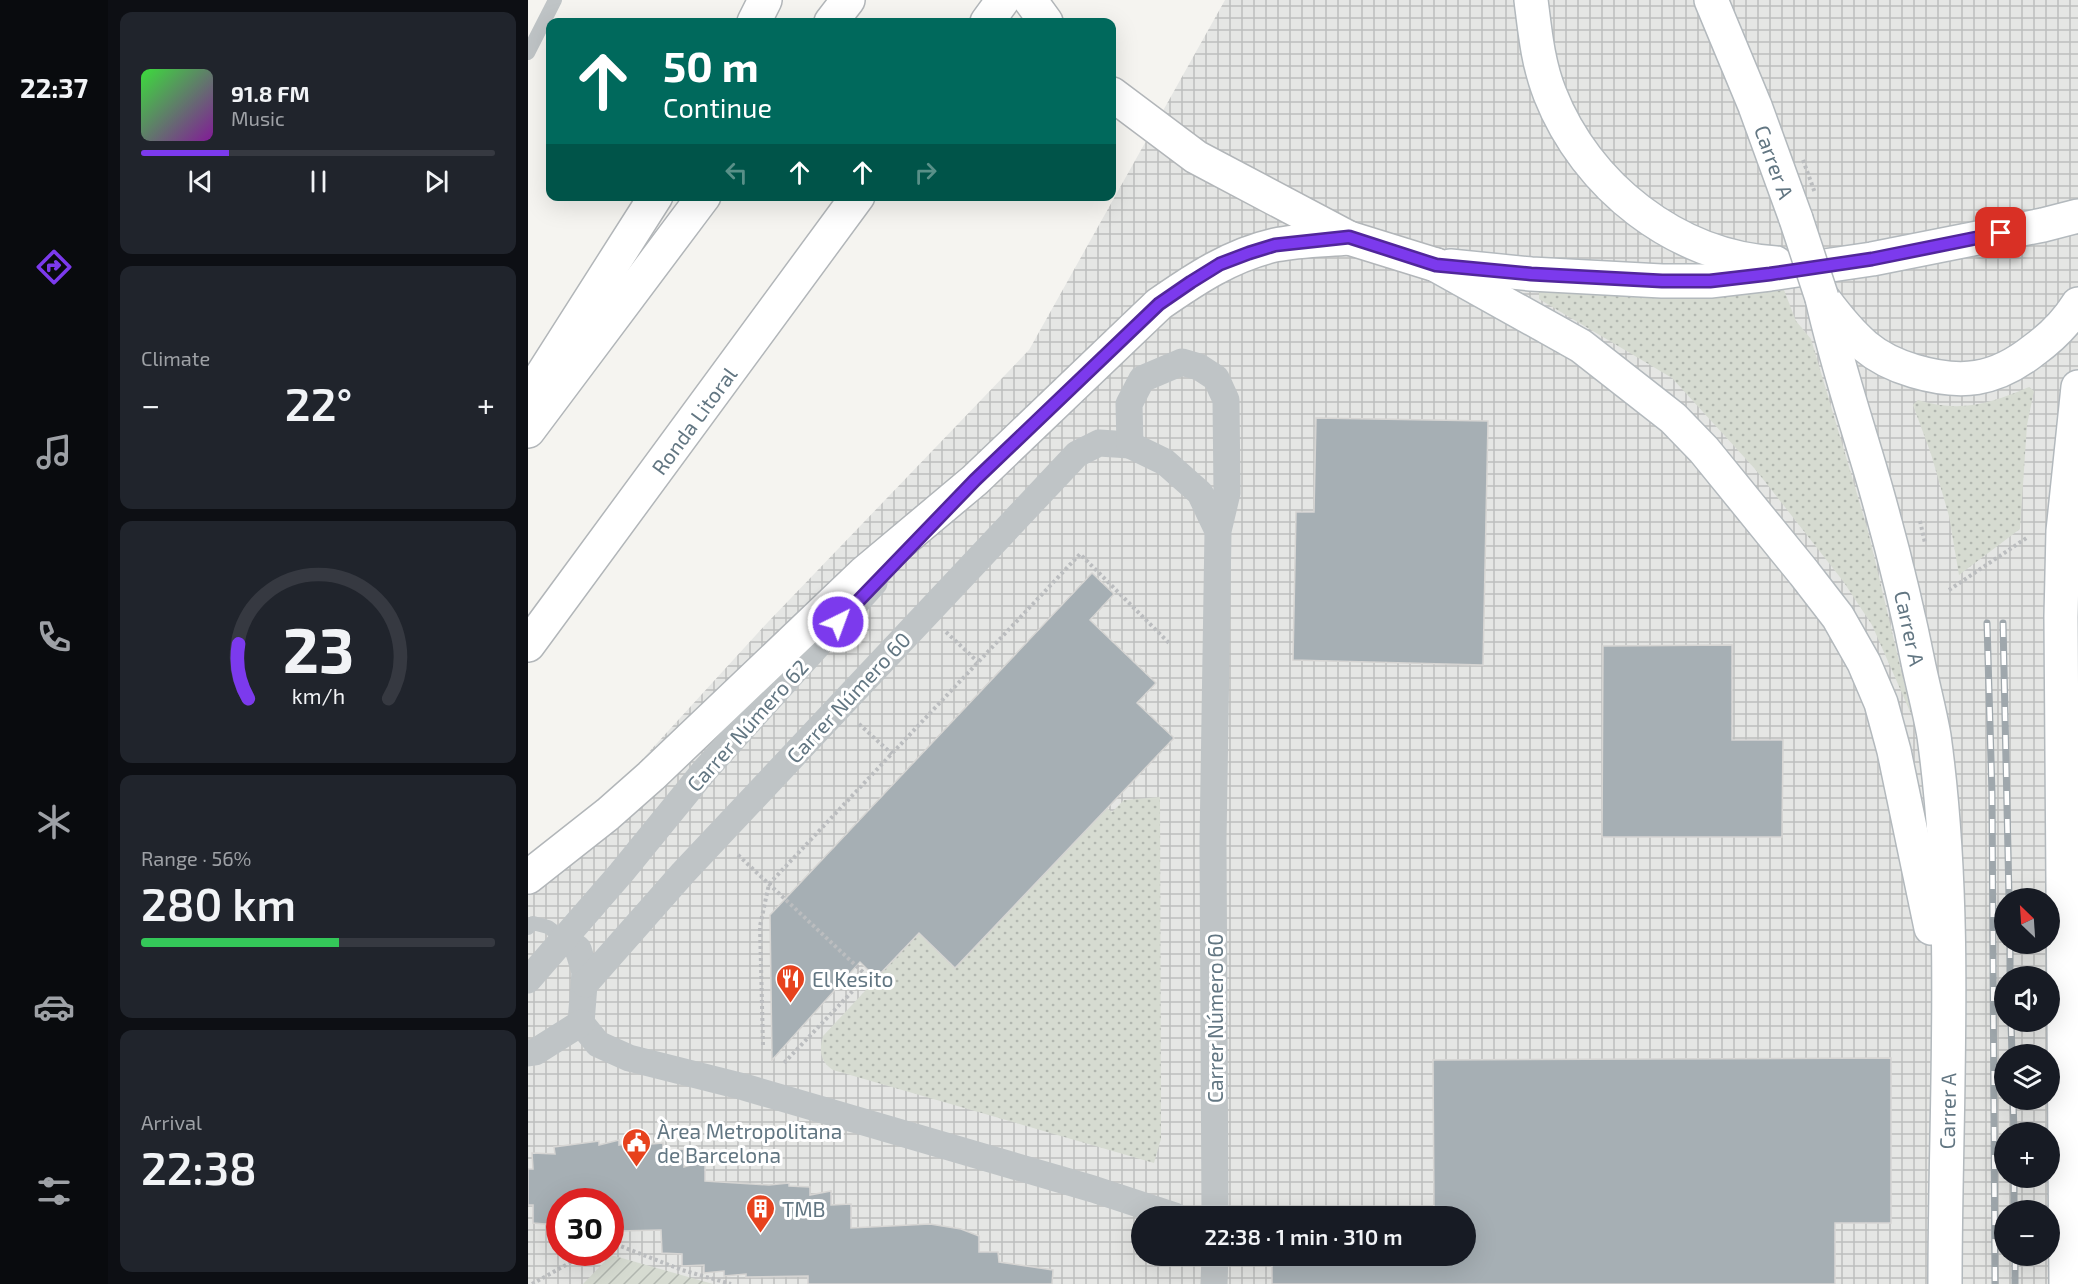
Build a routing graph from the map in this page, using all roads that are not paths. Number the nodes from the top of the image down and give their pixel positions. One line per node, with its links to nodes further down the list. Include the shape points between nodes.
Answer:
1 (555, 0): 10 (lane)
2 (765, 0): 7 (main road)
3 (848, 0): 8 (main road)
4 (1030, 0): 9 (main road)
5 (1531, 0): 20 (main road, via 1541,68 1554,104 1581,152 1625,201 1683,239)
6 (1711, 0): 20 (main road, Carrer A, bridge)
7 (755, 18)
8 (834, 18)
9 (1043, 18)
10 (528, 53)
11 (1116, 97): 18 (main road, via 1196,157)
12 (653, 201): 23 (main road)
13 (700, 201): 24 (main road)
14 (854, 201): 28 (main road, Ronda Litoral)
15 (2078, 216): 17 (main road)
16 (2078, 224): 17 (main road)
17 (2043, 225): 20 (main road)
18 (1349, 237): 19 (main road); 26 (main road, via 1275,245 1220,264 1191,282 1159,304)
19 (1436, 265): 20 (main road, via 1662,281); 34 (main road, via 1581,346 1673,418 1704,450 1838,617 1881,703 1905,799)
20 (1824, 282): 21 (main road, via 1839,318 1866,346 1923,374 1964,380 1982,378 2018,363 2064,325); 34 (main road, Carrer A, via 1832,344 1893,553 1933,734 1942,806)
21 (2078, 304)
22 (2078, 387): 38 (main road, via 2063,531 2061,617)
23 (528, 397)
24 (528, 431)
25 (1130, 445): 27 (street, Carrer Número 60, via 1165,462 1200,493); 27 (street, Carrer Número 60, via 1129,404 1142,378 1182,362 1216,378 1226,400 1227,493); 33 (street, Carrer Número 60, via 1099,443 1077,454 683,873)
26 (975, 480): 29 (main road, via 864,573 608,814); 31 (street, Carrer Número 62, via 860,598 705,770)
27 (1218, 531): 40 (street, Carrer Número 60, via 1213,842)
28 (528, 645)
29 (528, 877)
30 (528, 928): 31 (lane, via 533,924 548,927)
31 (563, 938): 32 (street, Carrer Número 62); 33 (street, via 578,949)
32 (528, 980)
33 (585, 984): 35 (street)
34 (1948, 1019): 43 (main road, Carrer A)
35 (581, 1023): 37 (street); 39 (street, via 598,1044 629,1058 744,1087)
36 (2078, 1027): 38 (main road)
37 (528, 1053)
38 (2065, 1189): 44 (main road)
39 (1145, 1206)
40 (1215, 1206)
41 (1215, 1266): 42 (street)
42 (1214, 1284)
43 (1945, 1284)
44 (2066, 1284)

